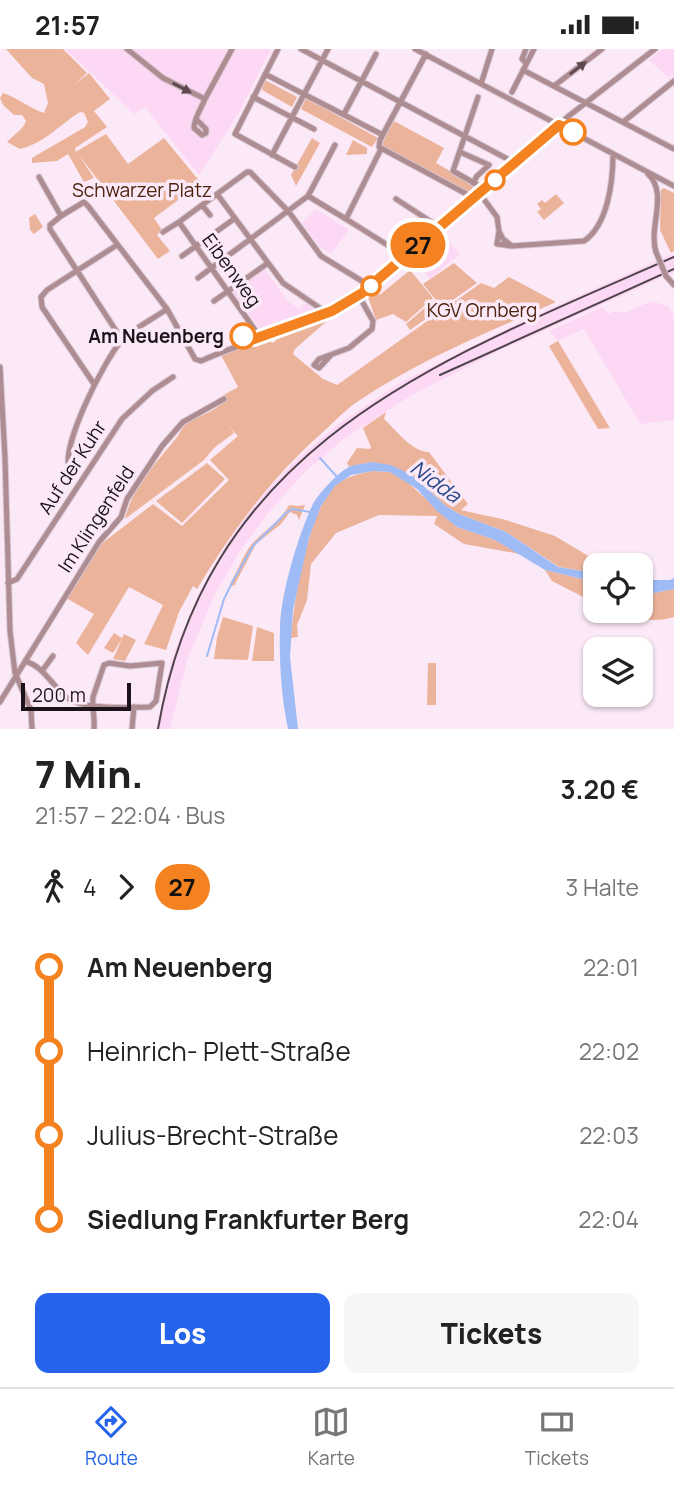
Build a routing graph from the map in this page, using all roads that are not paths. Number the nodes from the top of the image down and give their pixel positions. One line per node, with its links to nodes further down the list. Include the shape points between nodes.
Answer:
1 (127, 49): 26 (street, one-way to 26, via 180,88)
2 (233, 49): 26 (street)
3 (278, 49): 17 (street)
4 (301, 49): 14 (street)
5 (328, 49): 14 (street)
6 (415, 49): 13 (street)
7 (492, 49): 20 (street)
8 (526, 49): 15 (street, via 522,59)
9 (534, 49): 15 (street)
10 (602, 49): 21 (street, one-way to 10)
11 (655, 49): 28 (street)
12 (376, 54): 18 (street)
13 (426, 54): 20 (street); 27 (street)
14 (322, 60): 18 (street); 23 (street)
15 (526, 63): 16 (street)
16 (523, 70): 21 (street); 22 (street)
17 (265, 74): 23 (street); 24 (street)
18 (361, 81): 27 (street); 29 (street)
19 (674, 81): 33 (street)
20 (481, 84): 34 (street)
21 (554, 86): 28 (street)
22 (512, 92)
23 (305, 94): 29 (street); 31 (street)
24 (253, 97): 31 (street); 44 (street, via 234,134)
25 (478, 97): 37 (street)
26 (205, 99): 32 (street)
27 (401, 102): 37 (street); 38 (street)
28 (586, 103): 30 (street); 33 (street)
29 (344, 114): 38 (street)
30 (570, 115): 34 (street); 36 (street)
31 (292, 117): 35 (street); 44 (street)
32 (196, 119)
33 (623, 122): 41 (street)
34 (559, 125): 36 (street); 45 (street)
35 (314, 129)
36 (573, 132): 43 (street)
37 (465, 137): 42 (street); 45 (street)
38 (381, 138): 40 (street)
39 (335, 145): 54 (street)
40 (381, 149): 55 (street); 62 (street)
41 (674, 149)
42 (460, 152): 49 (street, via 453,171); 49 (street, via 489,165)
43 (613, 154): 47 (street); 52 (street, via 611,184 598,227 584,241 496,244 497,217)
44 (272, 155): 46 (street)
45 (515, 163): 52 (street)
46 (295, 167)
47 (646, 172): 50 (street); 51 (street)
48 (39, 177): 60 (street)
49 (473, 183): 52 (street)
50 (671, 184): 51 (street)
51 (657, 188): 75 (street, bridge, via 653,237 666,276)
52 (482, 192): 55 (street)
53 (217, 194): 57 (street, Eibenweg); 58 (street, Eibenweg, via 249,171); 61 (street)
54 (308, 196): 58 (street); 62 (street)
55 (474, 198): 64 (street)
56 (396, 199): 64 (street)
57 (202, 205): 59 (street, Eibenweg); 63 (street, Eibenweg)
58 (289, 212): 66 (street); 76 (street, via 321,256)
59 (210, 215)
60 (61, 216): 67 (street, via 84,202); 73 (street, via 50,229)
61 (234, 219): 66 (street); 68 (street)
62 (346, 219): 70 (street)
63 (179, 222): 65 (street, Eibenweg); 68 (street, Eibenweg)
64 (439, 227): 70 (street)
65 (163, 232)
66 (250, 241): 71 (street); 72 (street)
67 (117, 245): 73 (street); 80 (street)
68 (196, 246): 69 (street); 72 (street, Eibenweg)
69 (182, 256)
70 (405, 256): 76 (street)
71 (268, 263): 77 (street); 81 (street, via 283,283)
72 (212, 268): 74 (street); 77 (street, Eibenweg)
73 (76, 271): 83 (street); 87 (street, via 44,292 41,303)
74 (198, 278)
75 (674, 285)
76 (370, 286): 78 (street)
77 (228, 291): 79 (street); 82 (street, Eibenweg)
78 (359, 296): 81 (street); 84 (street, via 373,321 372,328 349,348)
79 (214, 301)
80 (167, 309): 82 (street, via 195,359 201,361); 83 (street)
81 (329, 312): 82 (street)
82 (260, 337)
83 (122, 340): 87 (street)
84 (331, 355)
85 (0, 367): 90 (street)
86 (173, 377): 90 (street, Auf der Kuhr, via 122,419 17,579)
87 (94, 384): 89 (street, via 67,464)
88 (224, 399): 94 (street, Im Klingenfeld, via 183,422 162,446 127,499 121,517 99,542)
89 (71, 472)
90 (8, 583): 91 (street)
91 (9, 613): 92 (street); 96 (street)
92 (1, 616)
93 (53, 656): 95 (street)
94 (25, 661): 95 (street); 96 (street, Im Klingenfeld)
95 (42, 671): 98 (street, via 67,698)
96 (16, 676): 97 (street, Im Klingenfeld); 100 (street, via 31,710)
97 (0, 702)
98 (93, 706): 99 (street); 99 (street, via 106,664 162,663 156,701 150,707); 101 (street)
99 (134, 707): 102 (street)
100 (32, 729)
101 (94, 729)
102 (132, 729)

